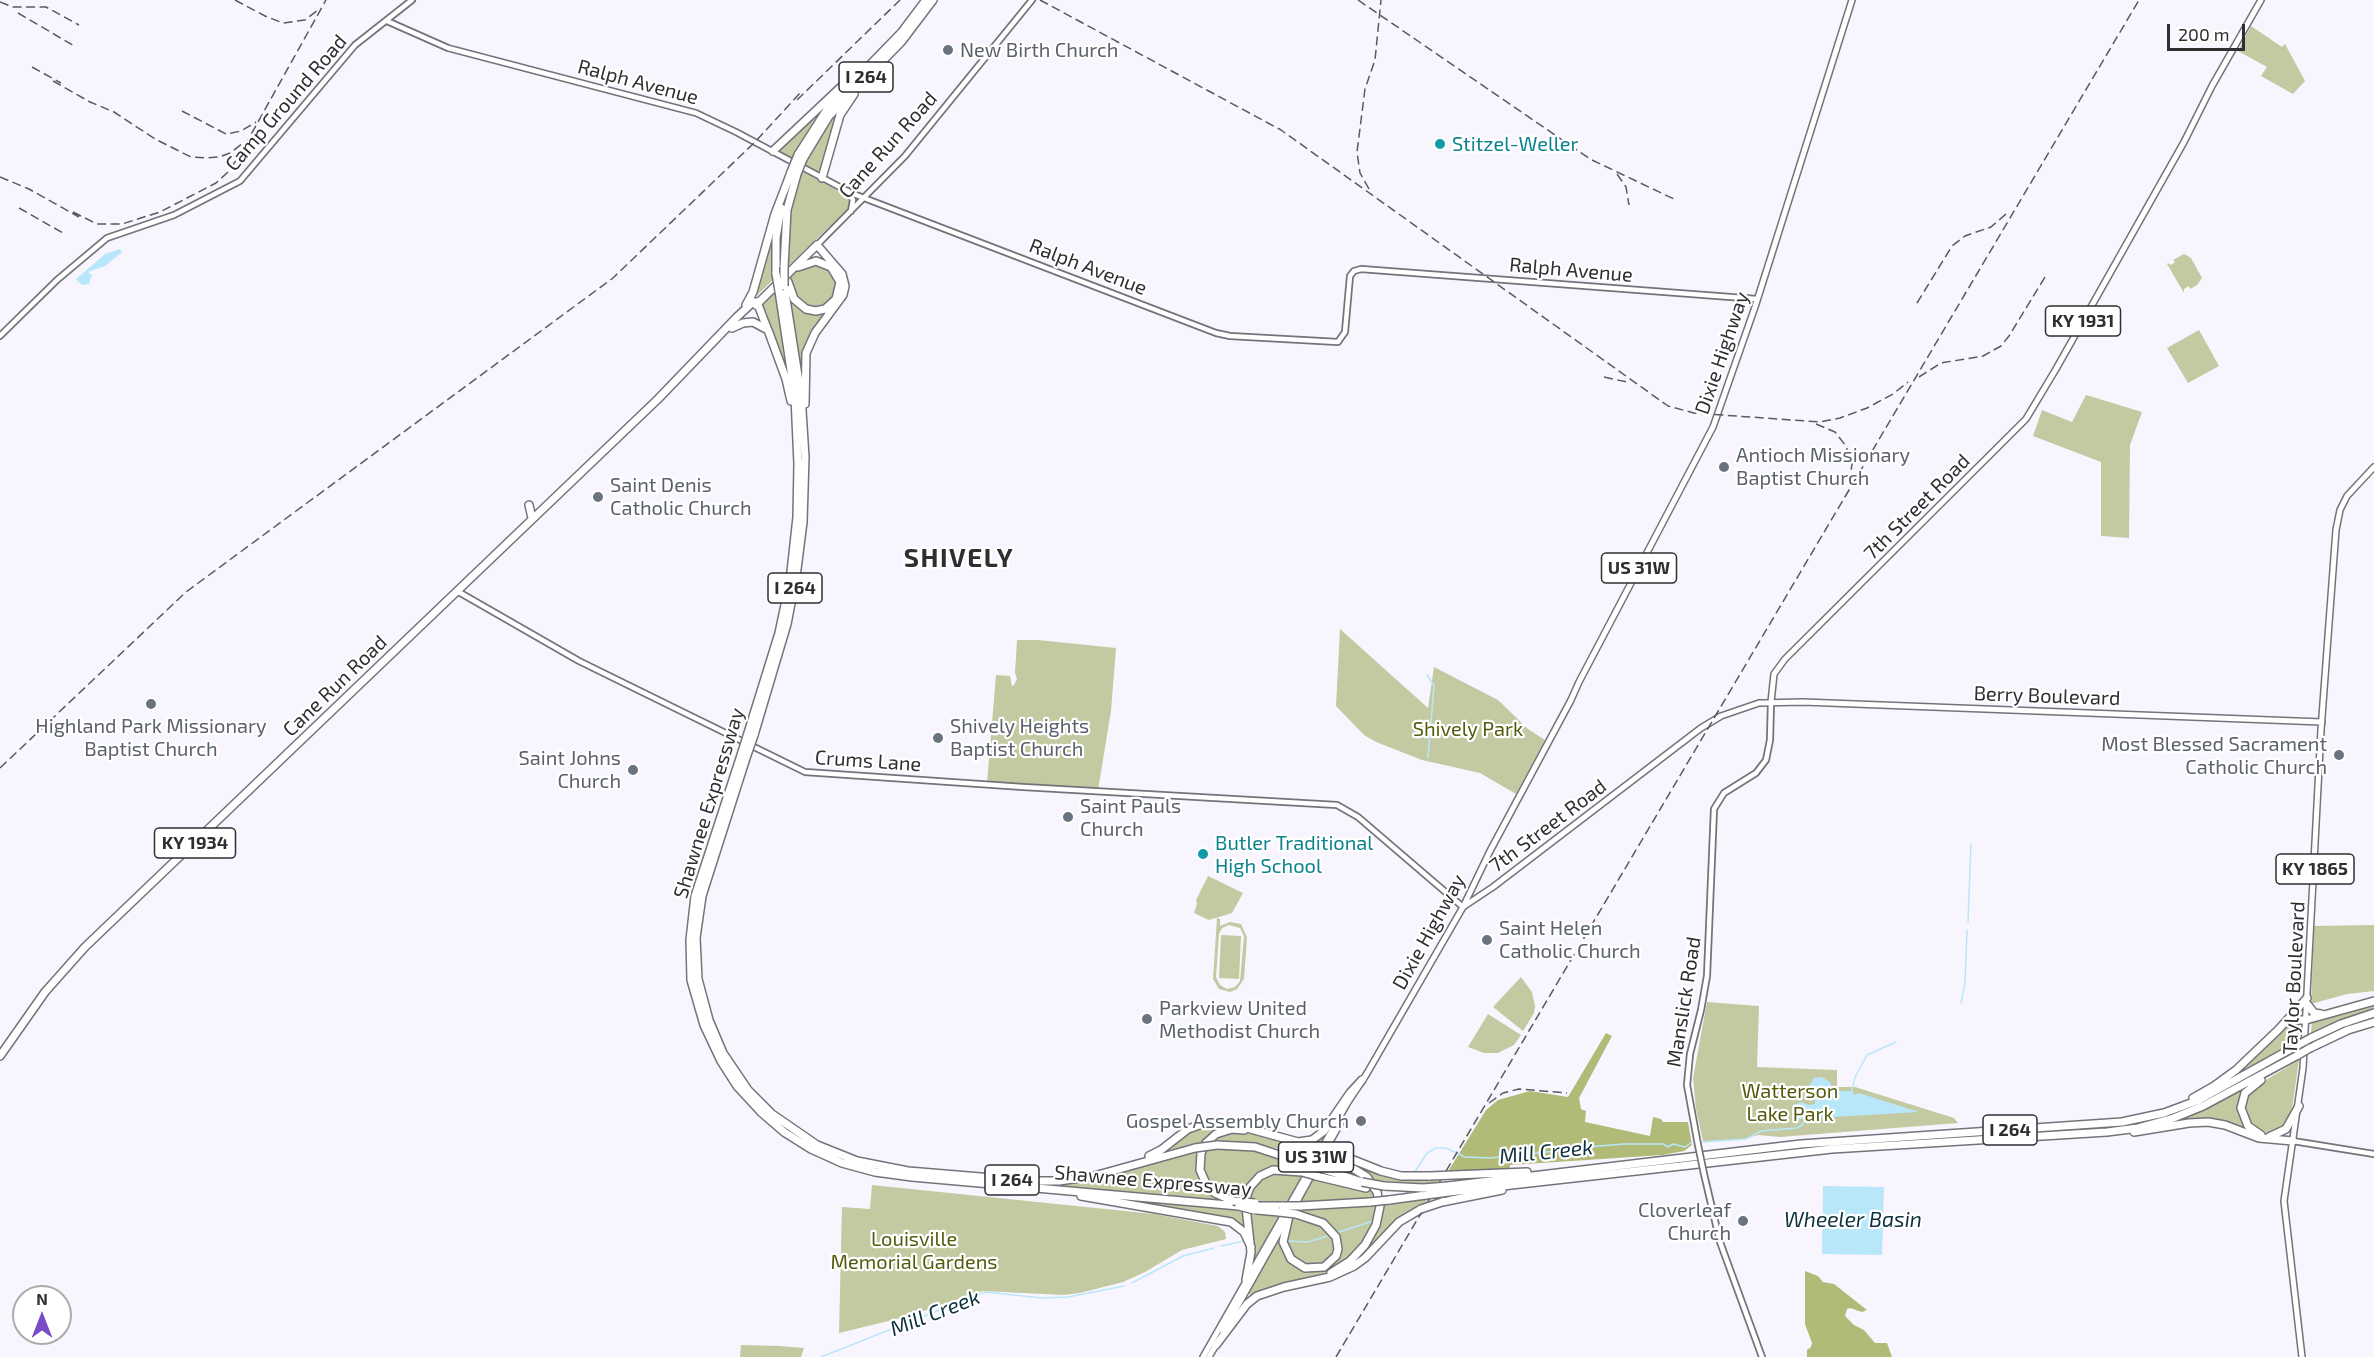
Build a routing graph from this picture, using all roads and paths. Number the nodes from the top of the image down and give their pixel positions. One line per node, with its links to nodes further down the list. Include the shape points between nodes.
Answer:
1 (412, 0): 7 (main road, Camp Ground Road)
2 (926, 0): 8 (highway, Shawnee Expressway / I 264, via 901,33)
3 (933, 0): 9 (highway, Shawnee Expressway / I 264, via 915,27)
4 (1032, 0): 16 (main road, Cane Run Road / KY 1934, via 909,152)
5 (1852, 0): 21 (main road, Dixie Highway / US 31W)
6 (2261, 0): 35 (main road, 7th Street Road / KY 1931, via 2026,419 1785,659 1774,674)
7 (387, 21): 10 (main road, Ralph Avenue, via 448,48 696,113); 26 (main road, Camp Ground Road, via 355,45 240,181 174,215 107,238 61,276)
8 (864, 69): 10 (highway); 11 (highway, Shawnee Expressway / I 264, via 819,119)
9 (874, 69): 11 (highway, Shawnee Expressway / I 264, via 829,117); 13 (highway, via 840,115)
10 (773, 151): 13 (main road, Ralph Avenue)
11 (801, 157): 12 (highway, Shawnee Expressway / I 264, bridge)
12 (794, 173): 14 (highway, Shawnee Expressway / I 264); 19 (highway, Shawnee Expressway / I 264, via 787,210)
13 (822, 178): 15 (main road, Ralph Avenue)
14 (785, 188): 20 (highway, Shawnee Expressway / I 264, bridge, via 776,238 777,274); 23 (highway, via 753,292)
15 (848, 191): 16 (main road, Ralph Avenue); 17 (main road, via 853,200)
16 (865, 198): 17 (main road, Cane Run Road / KY 1934); 21 (main road, Ralph Avenue, via 1230,336 1338,342 1345,332 1350,276 1361,269)
17 (851, 212): 18 (main road, Cane Run Road / KY 1934)
18 (817, 245): 19 (highway, Cane Run Road / KY 1934); 29 (highway, via 841,271 845,289 808,346)
19 (787, 269): 20 (highway, Shawnee Expressway / I 264, bridge); 20 (highway, via 811,262 826,264 838,276 839,292 827,308 809,310 799,305); 22 (highway, Cane Run Road / KY 1934)
20 (784, 287): 28 (highway, Shawnee Expressway / I 264); 29 (highway, Shawnee Expressway / I 264)
21 (1757, 299): 37 (main road, Dixie Highway / US 31W, via 1713,428)
22 (757, 302): 23 (highway, Cane Run Road / KY 1934); 24 (highway, Cane Run Road / KY 1934); 25 (highway)
23 (737, 317): 27 (highway, Cane Run Road / KY 1934)
24 (732, 328): 25 (highway, via 753,322); 27 (highway, Cane Run Road / KY 1934)
25 (768, 330): 28 (highway)
26 (0, 336)
27 (706, 351): 33 (highway, Cane Run Road / KY 1934)
28 (795, 417): 30 (highway, Shawnee Expressway / I 264)
29 (802, 424): 30 (highway, Shawnee Expressway / I 264)
30 (800, 434): 56 (highway, Shawnee Expressway / I 264, bridge, via 803,522 795,586 780,652 702,896 694,972 712,1044 737,1086 769,1120)
31 (2374, 467): 36 (main road, Taylor Boulevard, via 2347,496 2337,524)
32 (529, 505): 33 (highway)
33 (532, 518): 34 (highway, Cane Run Road / KY 1934)
34 (457, 591): 37 (main road, Crums Lane, via 579,661 805,771 1023,788 1338,805); 46 (highway, Cane Run Road / KY 1934, via 73,960)
35 (1771, 702): 36 (main road, Berry Boulevard); 37 (main road, 7th Street Road, via 1729,713 1701,728); 75 (main road, Manslick Road / KY 1931, bridge, via 1766,760 1756,773 1724,793 1714,809 1707,976 1687,1085 1720,1242)
36 (2322, 722): 38 (main road, Taylor Boulevard / KY 1865)
37 (1463, 907): 47 (main road, Dixie Highway / US 31W)
38 (2307, 1001): 41 (highway, via 2314,1013); 42 (main road, Taylor Boulevard / KY 1865); 44 (highway)
39 (2374, 1001): 41 (highway)
40 (2374, 1013): 50 (highway, I 264, bridge, via 2311,1038 2187,1105 2148,1118)
41 (2324, 1014): 42 (highway)
42 (2306, 1020): 44 (highway, via 2290,1021); 49 (main road, Taylor Boulevard / KY 1865)
43 (2374, 1022): 45 (highway, I 264, bridge, via 2348,1030)
44 (2278, 1030): 50 (highway, via 2229,1075 2197,1096 2167,1108)
45 (2298, 1055): 51 (highway, I 264, via 2188,1113 2155,1124); 53 (highway, via 2252,1085 2243,1098 2241,1112 2245,1122 2255,1133)
46 (0, 1056)
47 (1362, 1080): 48 (main road, Dixie Highway / US 31W); 52 (highway, via 1317,1138 1302,1142)
48 (1351, 1100): 55 (main road, Dixie Highway / US 31W); 70 (main road, Dixie Highway / US 31W)
49 (2299, 1106): 53 (highway, via 2289,1126); 54 (main road, Taylor Boulevard / KY 1865)
50 (2100, 1124): 60 (highway, I 264, via 1810,1144)
51 (2107, 1132): 54 (highway, via 2139,1132 2208,1122 2259,1138); 61 (highway, I 264, via 1832,1149)
52 (1273, 1136): 59 (highway, via 1225,1122 1206,1122); 66 (highway, via 1232,1129 1216,1134 1206,1143 1200,1159 1202,1176 1212,1191)
53 (2269, 1137): 54 (highway)
54 (2293, 1141): 57 (main road); 76 (main road, Taylor Boulevard / KY 1865, via 2284,1201)
55 (1328, 1144): 60 (highway, bridge, via 1336,1153 1401,1176); 68 (main road, Dixie Highway / US 31W)
56 (828, 1154): 59 (highway, Shawnee Expressway / I 264, via 895,1169 1029,1181 1072,1180); 64 (highway, Shawnee Expressway / I 264, via 851,1166 888,1174)
57 (2374, 1154)
58 (1324, 1165): 59 (highway, Shawnee Expressway / I 264, bridge, via 1284,1152 1217,1145); 62 (highway, I 264); 71 (highway, via 1358,1170 1370,1180 1379,1197 1377,1220 1365,1245 1343,1266)
59 (1119, 1169)
60 (1559, 1173): 63 (highway, I 264)
61 (1570, 1179): 63 (highway, I 264); 71 (highway, bridge, via 1421,1209 1399,1222 1354,1266 1330,1277)
62 (1364, 1185): 65 (highway, I 264, bridge); 69 (highway, bridge, via 1287,1170 1273,1170 1260,1176 1250,1186 1246,1200)
63 (1449, 1189): 65 (highway, I 264, bridge)
64 (1054, 1190): 66 (highway, Shawnee Expressway / I 264); 69 (highway, via 1231,1222 1244,1232)
65 (1425, 1191): 67 (highway, I 264, bridge, via 1389,1200)
66 (1235, 1204): 67 (highway, Shawnee Expressway / I 264, bridge)
67 (1279, 1208): 68 (highway, bridge)
68 (1292, 1215): 68 (highway, via 1323,1223 1336,1237 1336,1256 1324,1267 1305,1268 1291,1259 1283,1242); 72 (main road, Dixie Highway / US 31W)
69 (1251, 1247): 70 (highway)
70 (1245, 1280): 73 (main road, Dixie Highway / US 31W)
71 (1288, 1286): 72 (highway, via 1265,1292 1247,1304)
72 (1216, 1346): 74 (main road, Dixie Highway / US 31W)
73 (1203, 1357)
74 (1209, 1357)
75 (1762, 1357)
76 (2302, 1357)

